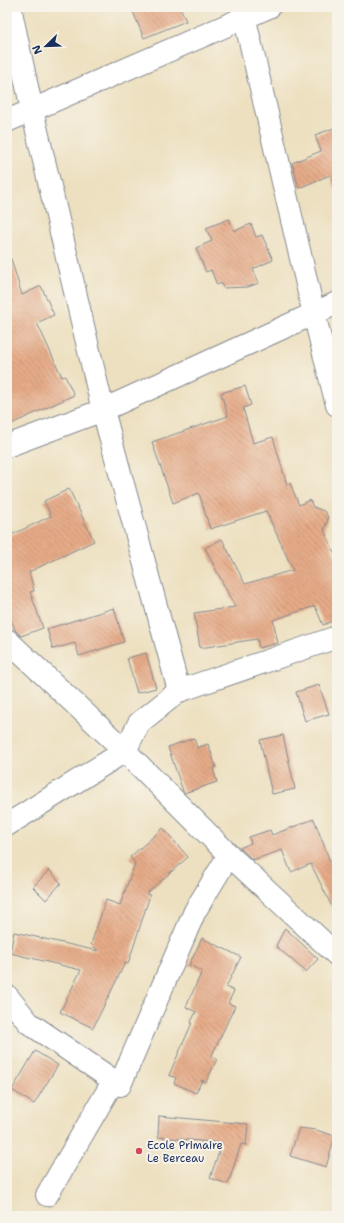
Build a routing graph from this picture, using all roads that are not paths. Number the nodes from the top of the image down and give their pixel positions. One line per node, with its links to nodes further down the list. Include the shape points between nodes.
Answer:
1 (10, 7): 4 (street)
2 (269, 7): 3 (street)
3 (243, 12): 4 (street); 7 (street)
4 (32, 110): 5 (street); 9 (street)
5 (7, 121)
6 (337, 303): 7 (street)
7 (314, 314): 8 (street); 9 (street)
8 (337, 405)
9 (103, 410): 10 (street); 13 (street)
10 (7, 446)
11 (337, 637): 13 (street)
12 (7, 640): 14 (street)
13 (179, 691): 14 (street, via 139,723)
14 (125, 751): 15 (street); 16 (street)
15 (7, 825)
16 (229, 855): 17 (street); 19 (street, via 195,911 120,1085)
17 (337, 955)
18 (7, 996): 19 (street, via 29,1023)
19 (114, 1080): 20 (street)
20 (47, 1195)

